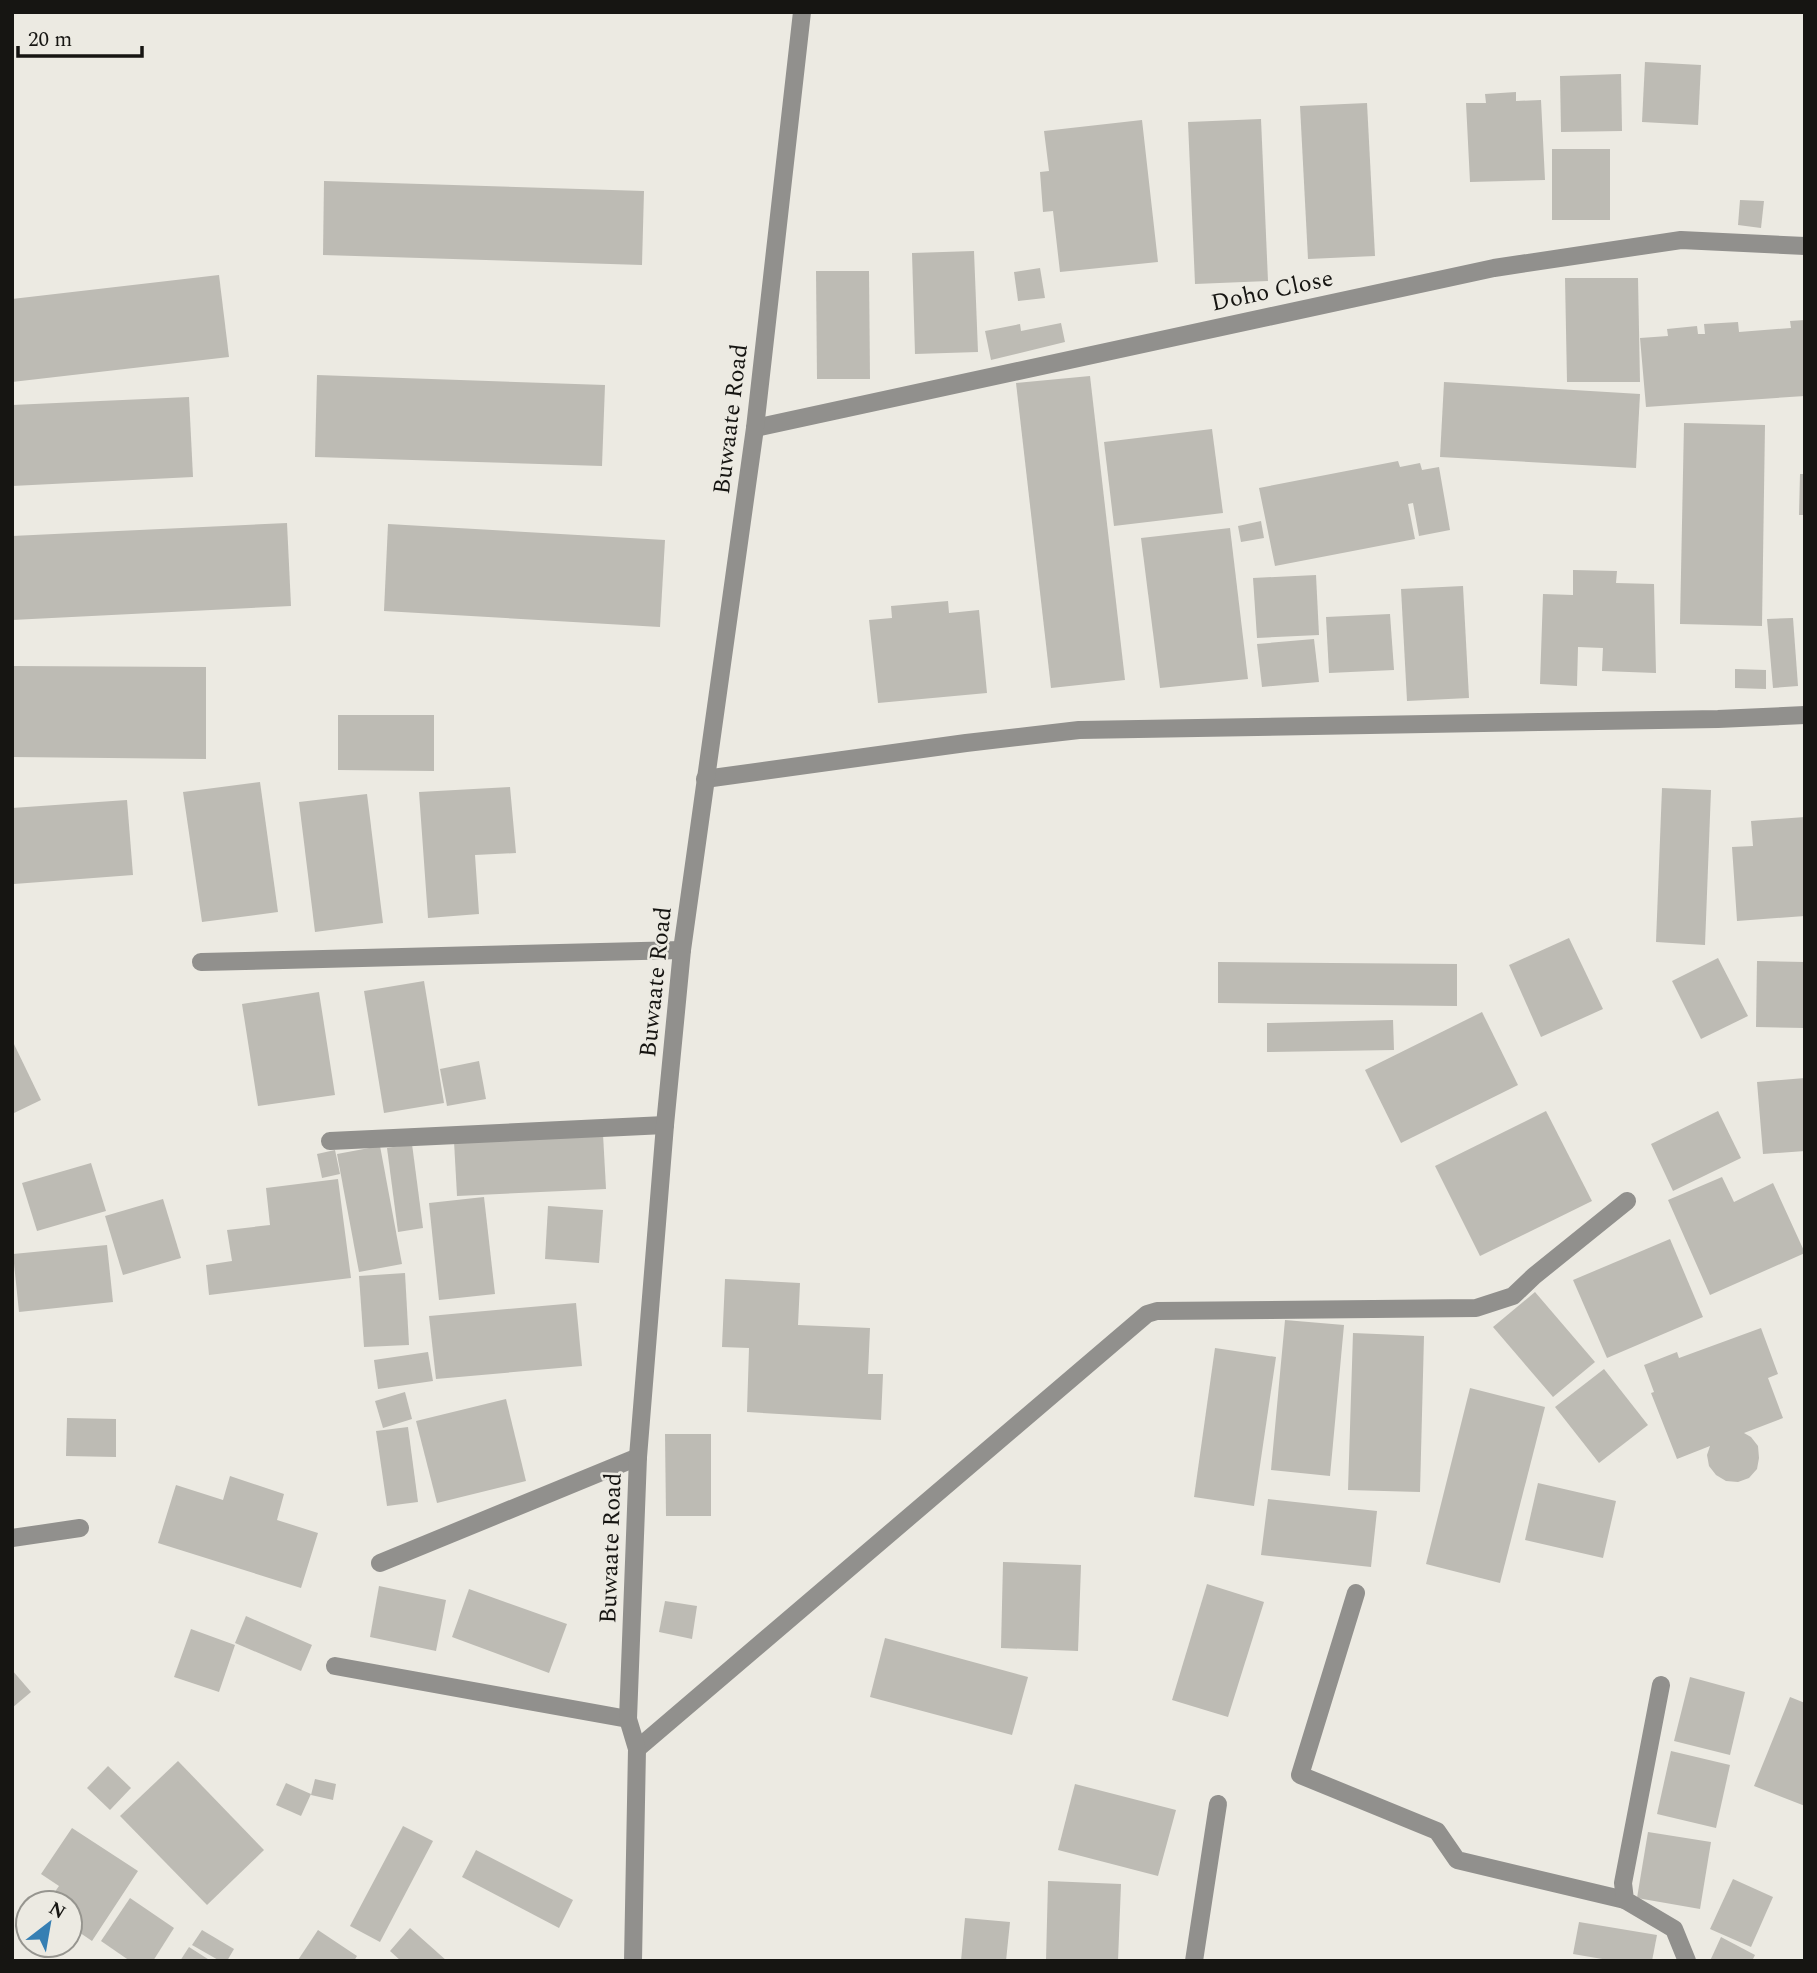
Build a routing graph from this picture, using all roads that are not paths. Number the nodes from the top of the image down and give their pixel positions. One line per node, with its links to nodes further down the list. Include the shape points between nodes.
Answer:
1 (802, 12): 3 (street, Buwaate Road)
2 (1805, 246): 3 (street, Doho Close, via 1681,240 1494,268)
3 (755, 428): 5 (street, Buwaate Road)
4 (1805, 715): 5 (street, via 1079,730)
5 (705, 779): 6 (street, Buwaate Road)
6 (682, 950): 7 (street); 8 (street, Buwaate Road)
7 (201, 962)
8 (665, 1125): 9 (street); 11 (street, Buwaate Road)
9 (330, 1140)
10 (1627, 1201): 19 (street, via 1513,1296 1485,1306 1147,1314)
11 (638, 1457): 14 (street); 18 (street, Buwaate Road)
12 (80, 1528): 13 (street)
13 (12, 1538)
14 (380, 1563)
15 (1356, 1593): 21 (street, via 1300,1775 1437,1831 1457,1860)
16 (335, 1666): 18 (street)
17 (1661, 1685): 21 (street, via 1623,1883)
18 (628, 1719): 19 (street, Buwaate Road)
19 (636, 1749): 22 (street, Buwaate Road)
20 (1218, 1804): 23 (street)
21 (1625, 1900): 24 (street, via 1674,1929)
22 (633, 1961)
23 (1194, 1961)
24 (1687, 1961)

